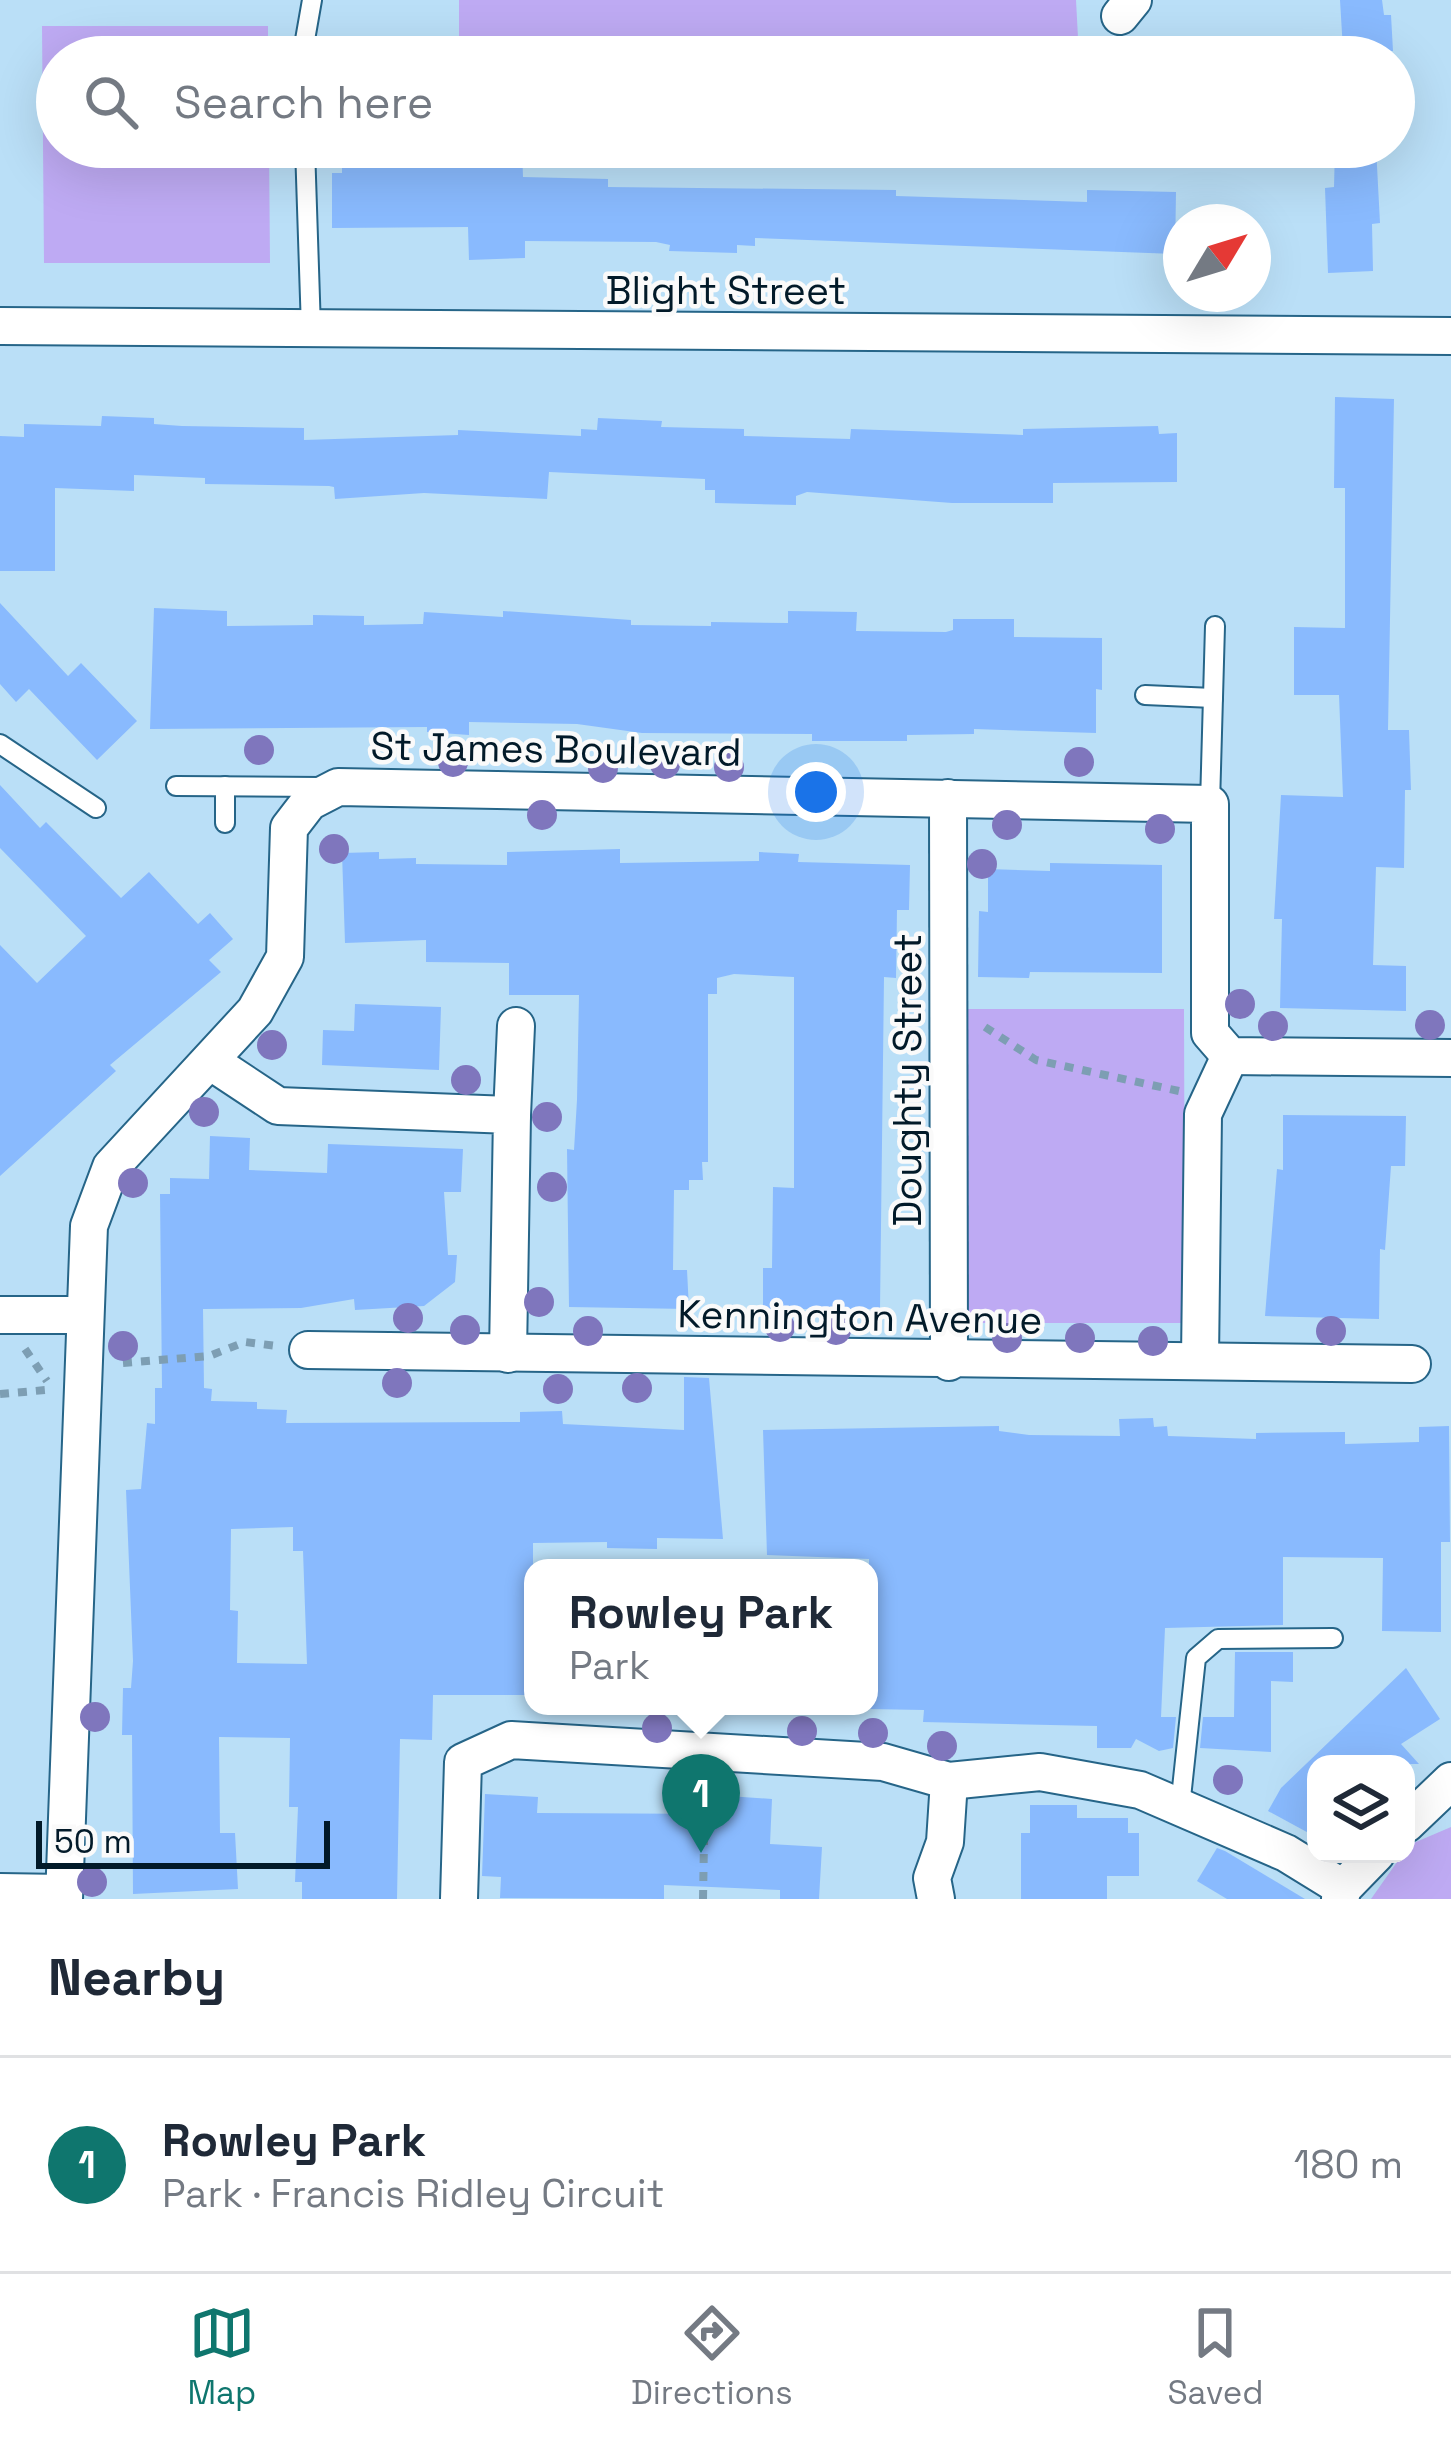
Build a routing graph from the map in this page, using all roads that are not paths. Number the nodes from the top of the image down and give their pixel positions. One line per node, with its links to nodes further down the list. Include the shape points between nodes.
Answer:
1 (311, 0): 2 (lane)
2 (305, 36)
3 (306, 168): 5 (lane)
4 (0, 326): 5 (street, Blight Street)
5 (311, 329): 6 (street, Blight Street)
6 (1451, 336)
7 (1215, 626): 9 (lane)
8 (1145, 695): 9 (lane)
9 (1213, 698): 15 (lane)
10 (0, 743): 16 (lane)
11 (176, 785): 12 (lane)
12 (226, 786): 13 (lane); 17 (lane)
13 (338, 787): 14 (street, St James Boulevard); 21 (street, St James Boulevard, via 310,802 289,828 285,957)
14 (948, 799): 15 (street, St James Boulevard); 28 (street, Doughty Street)
15 (1210, 804): 19 (street, via 1210,1033)
16 (96, 808)
17 (225, 823)
18 (516, 1026): 22 (street)
19 (1230, 1056): 20 (street); 27 (street, via 1203,1114)
20 (1451, 1058)
21 (213, 1063): 22 (street, via 278,1106); 23 (street, St James Boulevard, via 111,1167 89,1226)
22 (512, 1115): 26 (street)
23 (84, 1315): 24 (street); 38 (street, St James Boulevard)
24 (7, 1324)
25 (308, 1349): 26 (street, Kennington Avenue)
26 (508, 1354): 28 (street, Kennington Avenue)
27 (1200, 1359): 28 (street, Kennington Avenue); 29 (street, Kennington Avenue)
28 (950, 1362)
29 (1412, 1364)
30 (1333, 1638): 33 (lane, via 1218,1639 1196,1658)
31 (950, 1781): 33 (street, via 1040,1772 1140,1790); 39 (street, via 883,1762 511,1740 463,1762); 40 (street, via 945,1842 932,1878)
32 (1451, 1781): 34 (street)
33 (1180, 1808): 37 (street, via 1286,1853)
34 (1415, 1815)
35 (1368, 1863): 37 (street)
36 (0, 1892): 38 (street)
37 (1341, 1894)
38 (64, 1896)
39 (459, 1899)
40 (936, 1899)

